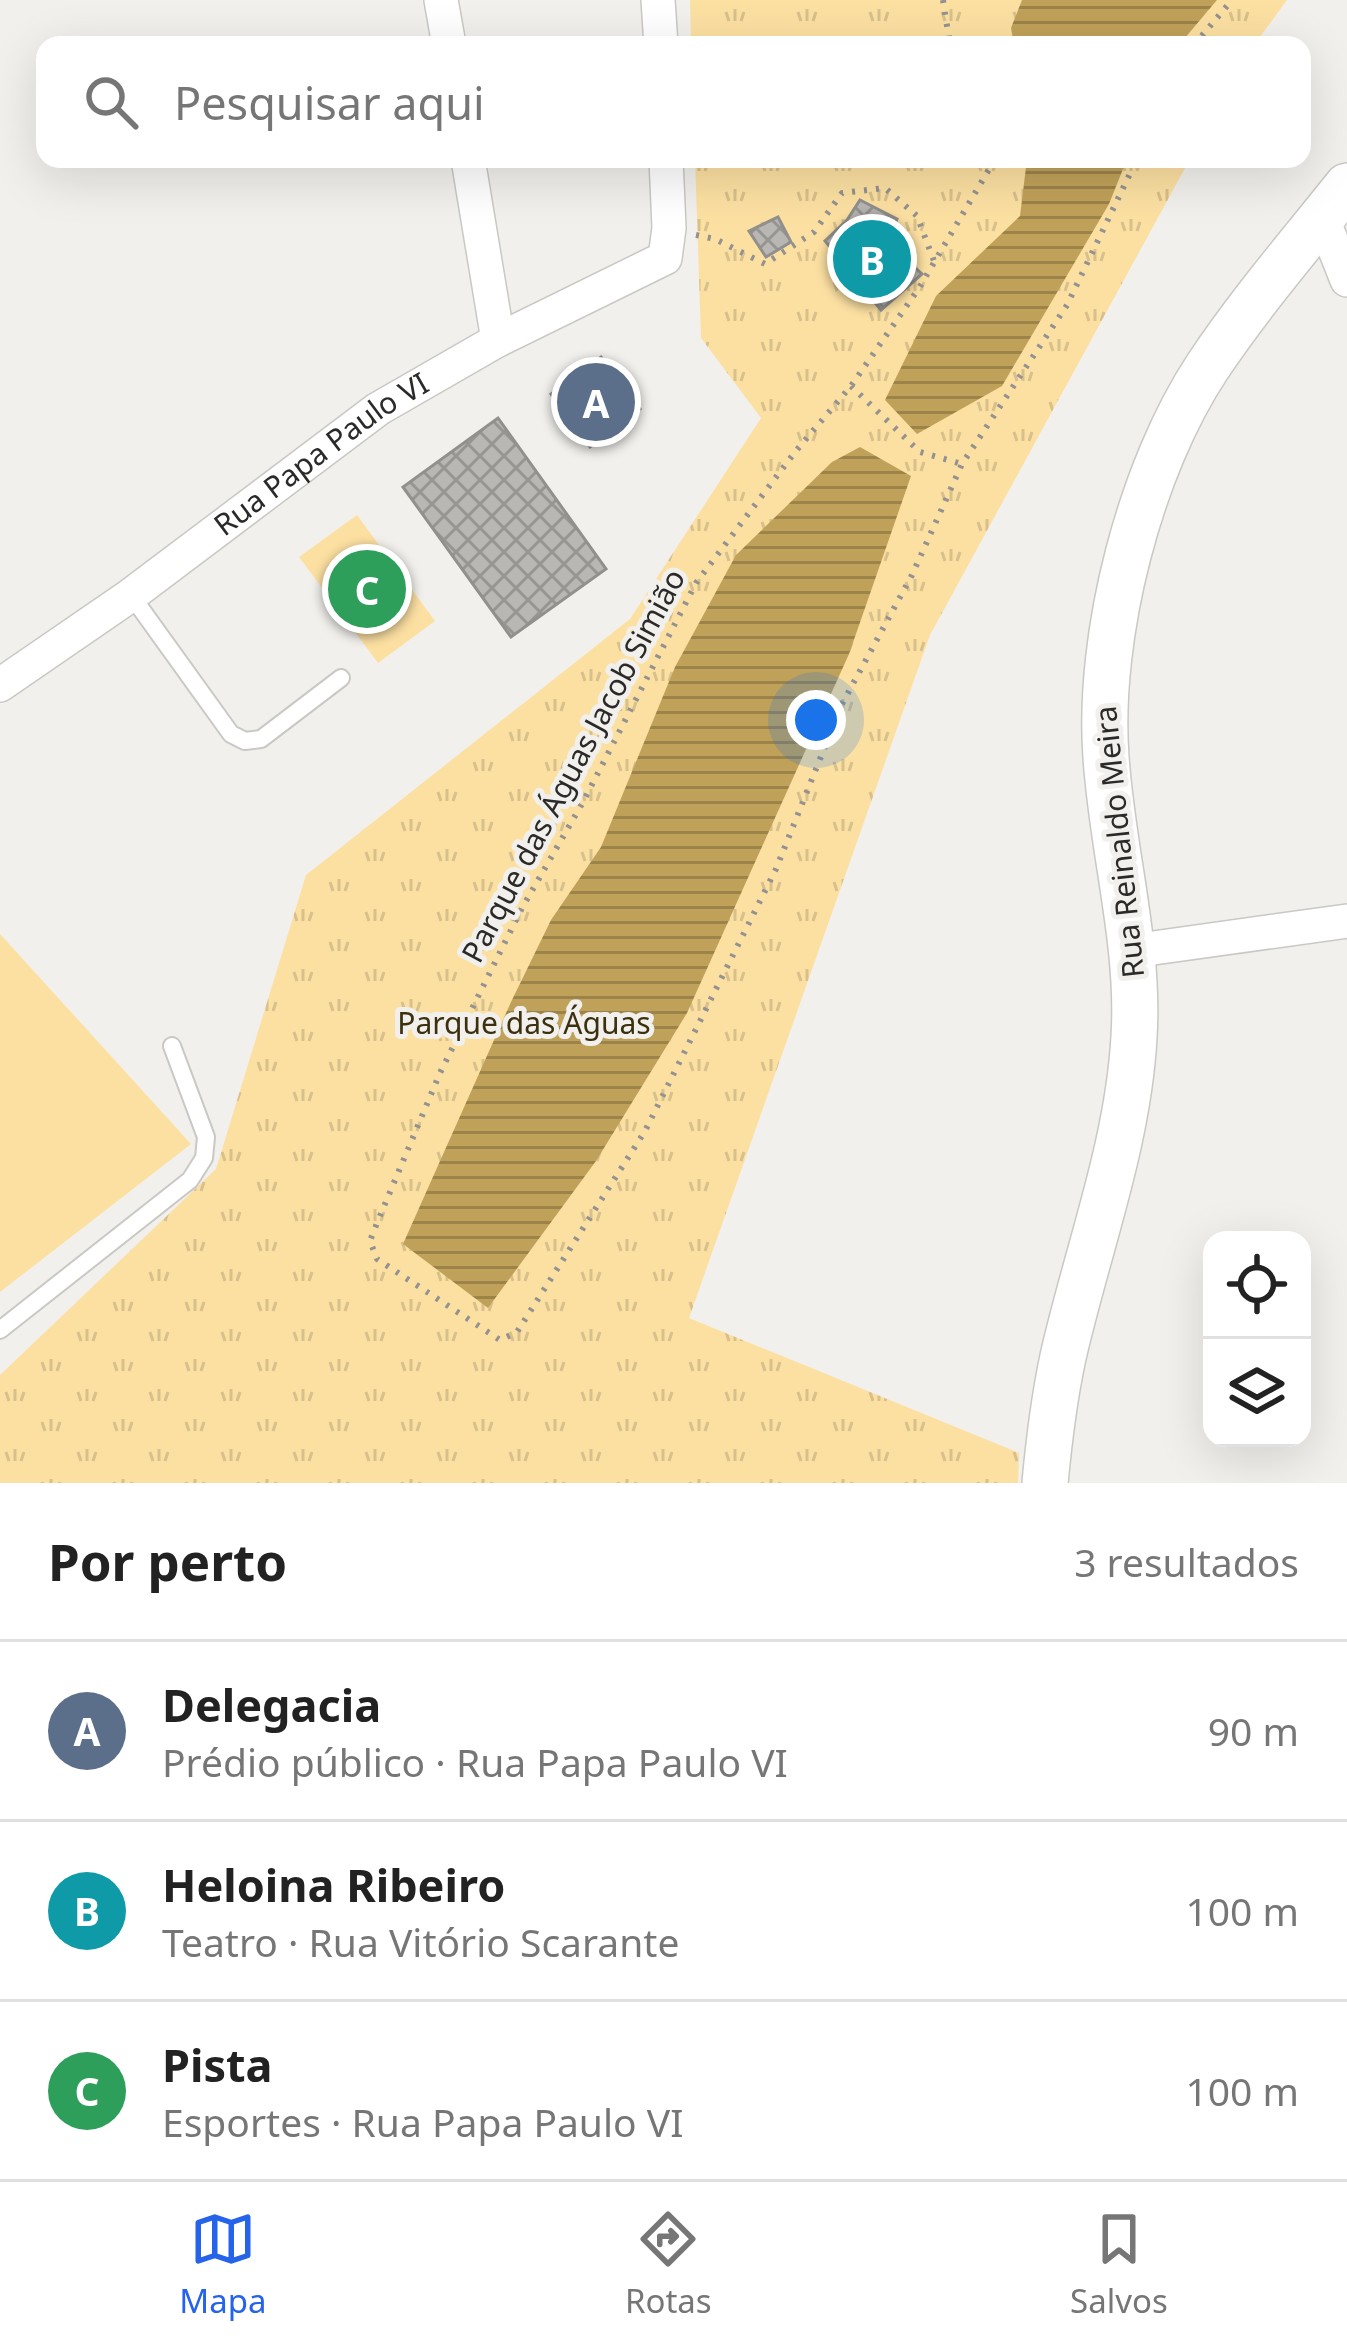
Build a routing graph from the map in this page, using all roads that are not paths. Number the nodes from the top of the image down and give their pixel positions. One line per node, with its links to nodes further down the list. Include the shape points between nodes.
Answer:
1 (441, 0): 3 (street)
2 (658, 0): 4 (street)
3 (447, 36)
4 (660, 36)
5 (469, 168): 9 (street)
6 (666, 168): 9 (street, Rua Papa Paulo VI, via 667,243)
7 (1334, 202): 8 (street); 14 (street, Rua Reinaldo Meira, via 1190,395 1130,548 1104,709)
8 (1347, 280)
9 (498, 340): 10 (street, Rua Papa Paulo VI, via 378,409)
10 (131, 595): 11 (lane, via 231,734 245,741 262,739); 12 (street, Rua Papa Paulo VI)
11 (340, 678)
12 (0, 685)
13 (1347, 921): 14 (street)
14 (1132, 951): 17 (street, Rua Reinaldo Meira, via 1130,1082 1063,1356)
15 (172, 1046): 16 (lane, via 206,1136 204,1158 190,1180)
16 (0, 1330)
17 (1045, 1483)

